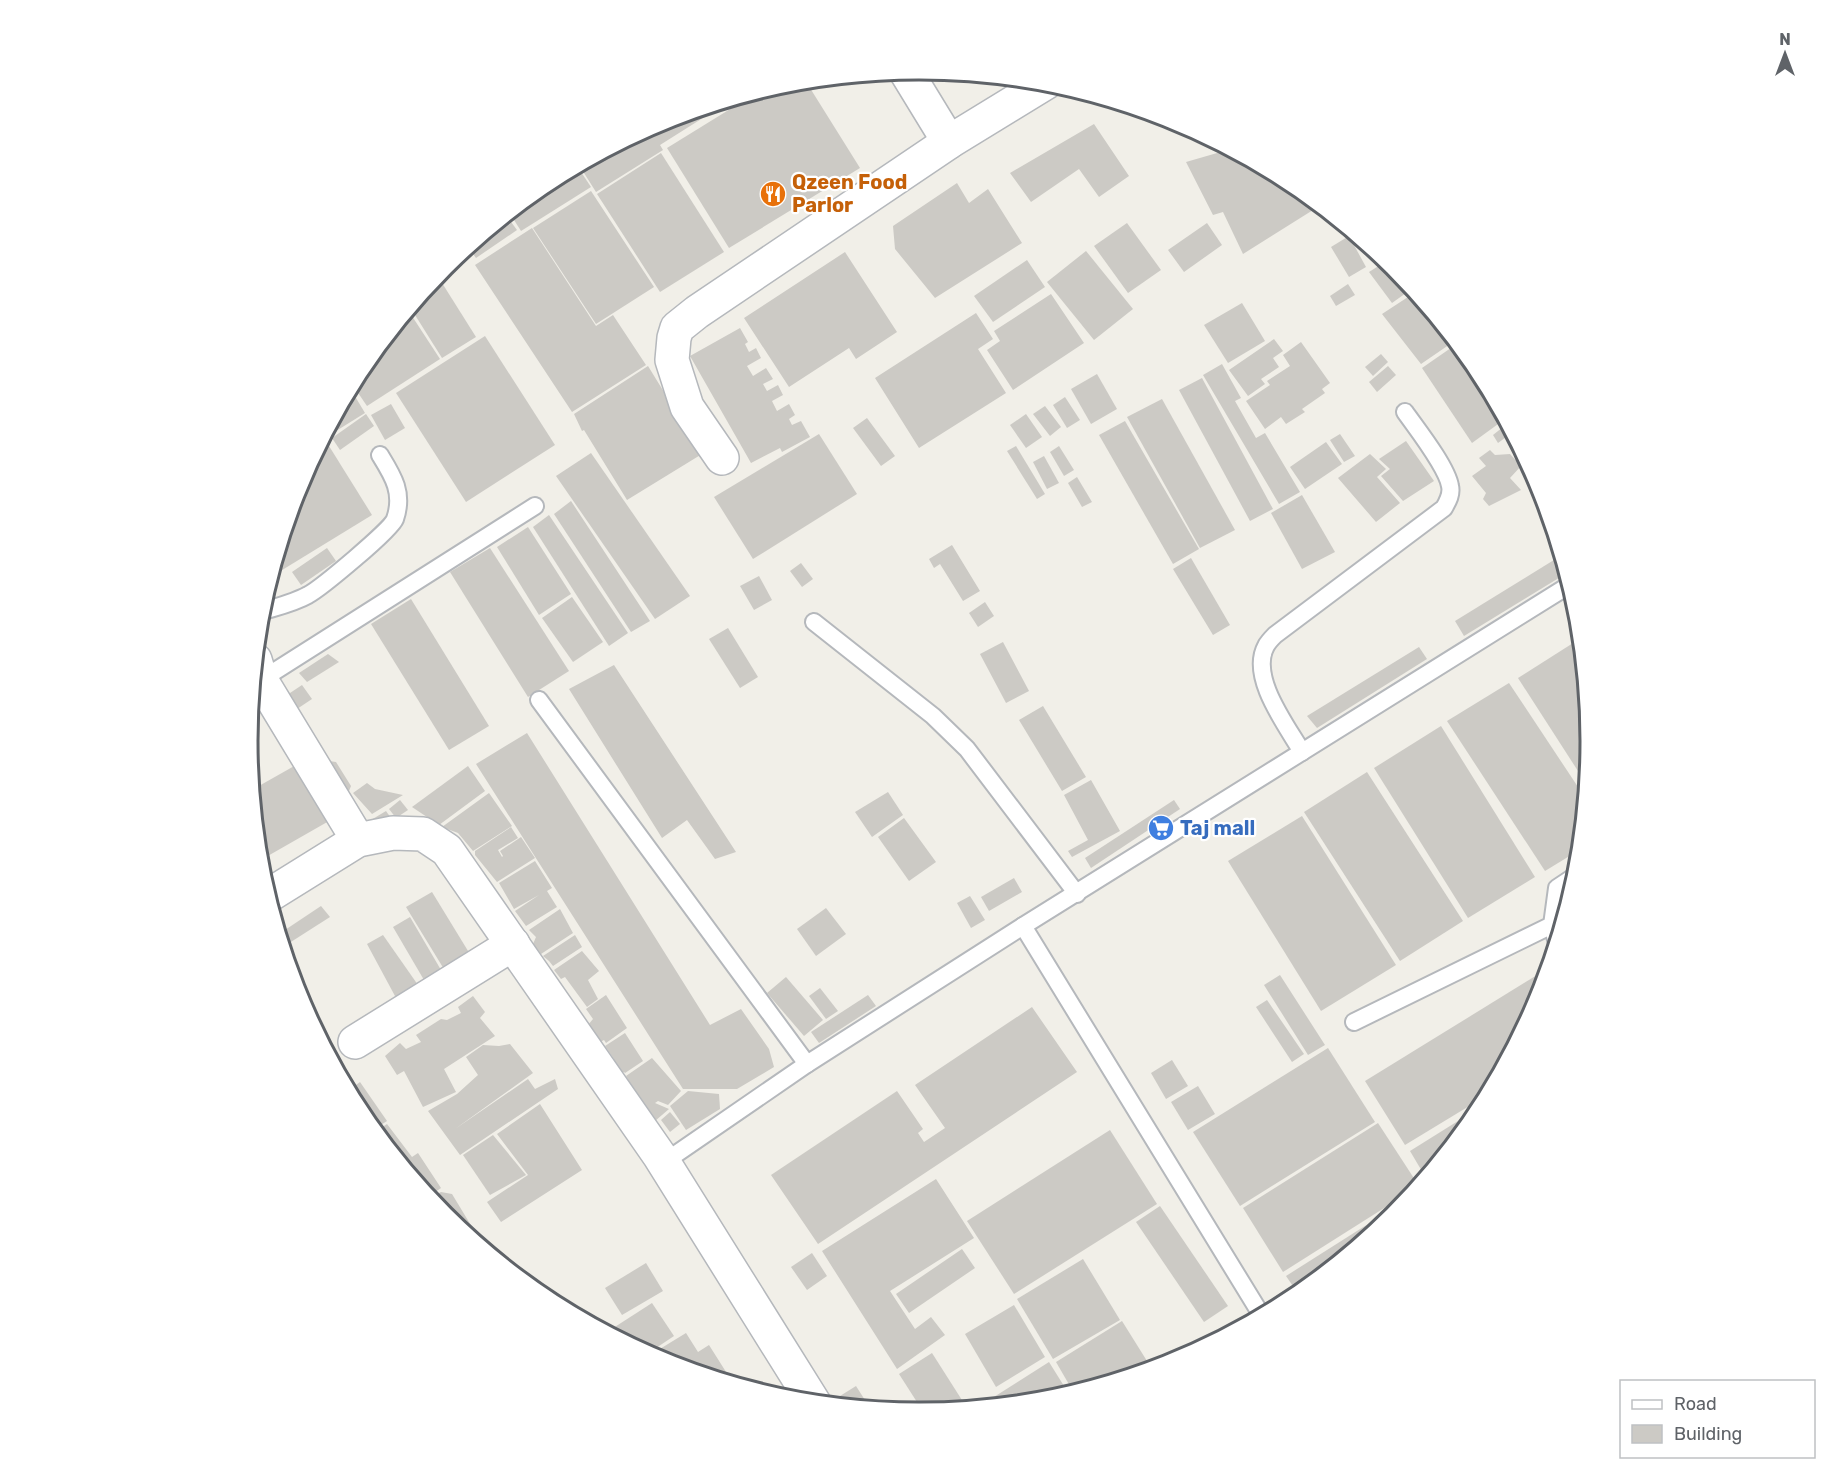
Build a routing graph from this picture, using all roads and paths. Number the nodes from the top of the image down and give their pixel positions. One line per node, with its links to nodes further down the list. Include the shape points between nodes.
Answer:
1 (911, 80): 3 (street)
2 (1035, 90): 3 (street)
3 (949, 142): 6 (street, via 677,328 672,360 687,407)
4 (1405, 412): 14 (lane, via 1447,474 1450,498 1444,508 1266,645 1262,658 1268,693)
5 (380, 455): 9 (lane, via 396,481 395,521 308,596)
6 (722, 458)
7 (535, 506): 11 (lane)
8 (1563, 589): 14 (lane)
9 (272, 608)
10 (814, 622): 18 (lane, via 933,716 967,749)
11 (263, 667)
12 (262, 676): 15 (street)
13 (539, 700): 25 (lane)
14 (1302, 752): 18 (lane)
15 (358, 840): 17 (street); 22 (street, via 393,833 423,834 447,850)
16 (1565, 883): 19 (lane, via 1557,888)
17 (276, 891)
18 (1077, 894): 20 (lane)
19 (1552, 925): 21 (lane); 23 (lane)
20 (1023, 926): 25 (lane); 27 (lane)
21 (1553, 929)
22 (513, 944): 24 (street); 26 (street)
23 (1354, 1022)
24 (355, 1042)
25 (807, 1064): 26 (lane)
26 (663, 1162): 28 (street)
27 (1258, 1309)
28 (808, 1393)

